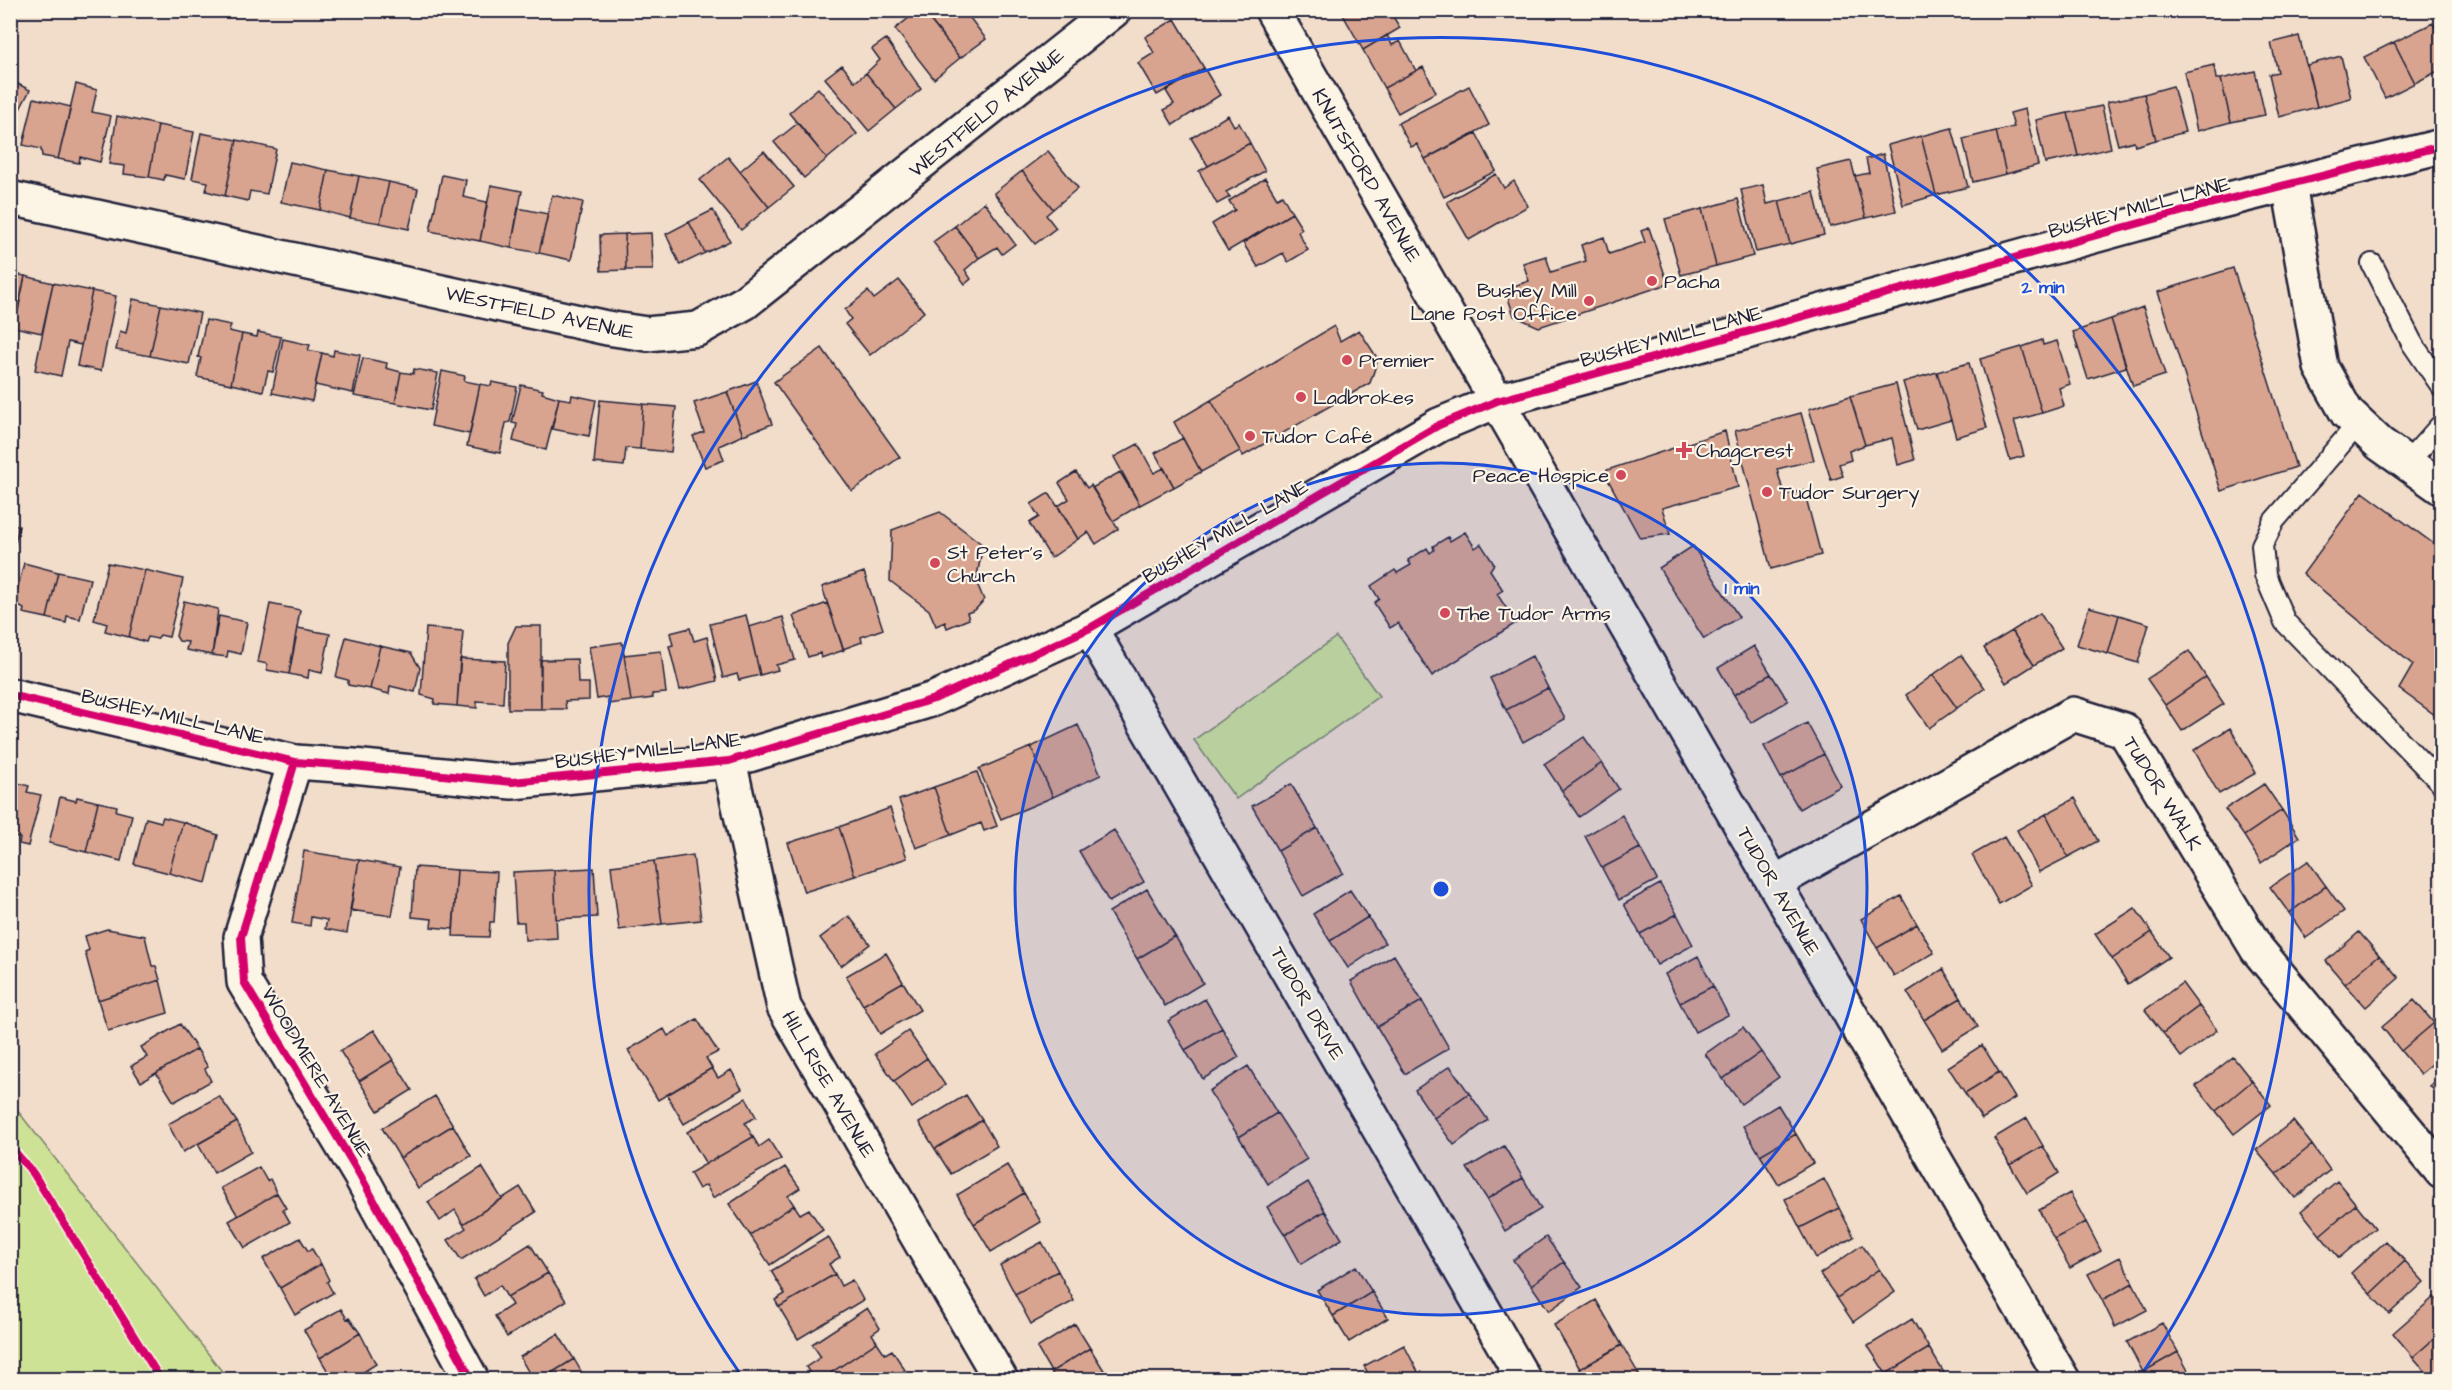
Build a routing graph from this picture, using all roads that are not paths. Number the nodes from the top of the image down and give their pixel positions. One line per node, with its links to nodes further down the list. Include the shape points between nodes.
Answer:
1 (1114, 10): 5 (street, WESTFIELD AVENUE, via 744,303 698,328 646,334 607,327)
2 (1272, 10): 8 (street, KNUTSFORD AVENUE)
3 (2442, 146): 4 (street, BUSHEY MILL LANE)
4 (2289, 186): 8 (street, BUSHEY MILL LANE, via 2210,204); 9 (street, via 2320,367 2347,413)
5 (10, 198)
6 (2372, 264): 7 (lane, via 2412,343)
7 (2442, 387)
8 (1497, 401): 13 (street, BUSHEY MILL LANE, via 1439,425); 18 (street, TUDOR AVENUE)
9 (2358, 424): 11 (street); 17 (lane, via 2274,521 2262,545 2265,575 2285,622)
10 (2442, 424): 11 (lane)
11 (2407, 463): 12 (street)
12 (2442, 488)
13 (1090, 628): 16 (street, BUSHEY MILL LANE, via 934,699); 22 (street, TUDOR DRIVE)
14 (10, 694): 15 (street, BUSHEY MILL LANE)
15 (295, 762): 16 (street, BUSHEY MILL LANE, via 512,783); 20 (street, WOODMERE AVENUE, via 241,937 244,982 360,1175)
16 (729, 762): 21 (street, HILLRISE AVENUE, via 784,1007)
17 (2442, 784)
18 (1774, 883): 19 (street, TUDOR WALK, via 2073,714 2124,730 2258,949); 23 (street, TUDOR AVENUE)
19 (2442, 1172)
20 (472, 1380)
21 (1000, 1380)
22 (1524, 1380)
23 (2063, 1380)

